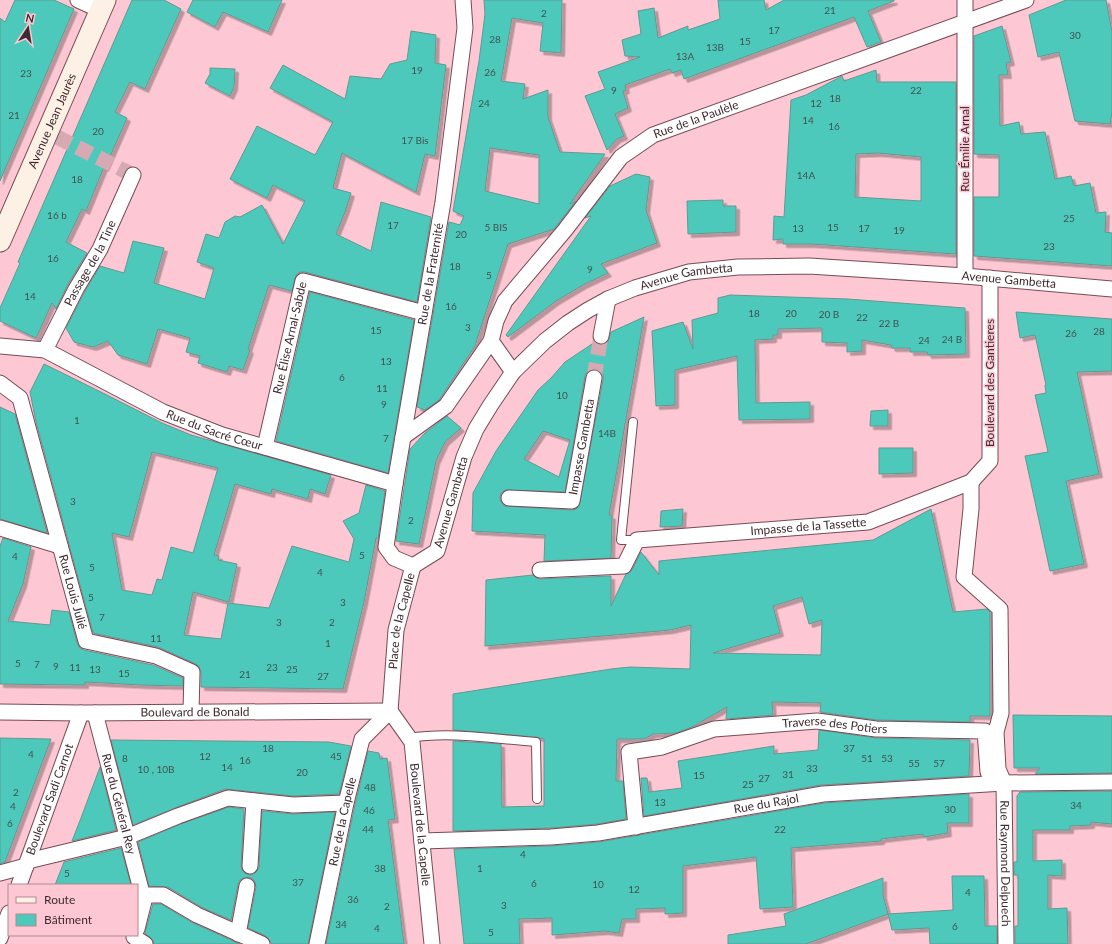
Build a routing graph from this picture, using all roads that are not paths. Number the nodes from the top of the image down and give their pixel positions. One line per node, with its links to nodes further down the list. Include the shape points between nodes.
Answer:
1 (78, 0): 5 (street)
2 (463, 0): 13 (street, Rue de la Fraternité, via 465,28 443,202)
3 (965, 0): 6 (street, Rue Émilie Arnal)
4 (1018, 1): 6 (street, Rue de la Paulèle)
5 (102, 5): 8 (main road, Avenue Jean Jaurès, via 52,136)
6 (965, 23): 9 (street, Rue Émilie Arnal); 15 (street, Rue de la Paulèle, via 653,135 621,157 565,230 505,301)
7 (133, 175): 17 (street, Passage de la Tine, via 100,249)
8 (0, 241)
9 (965, 276): 10 (street, Avenue Gambetta); 12 (street, Avenue Gambetta, via 809,266 738,267 689,272)
10 (990, 278): 11 (street, Avenue Gambetta); 24 (street, Boulevard des Gantieres, via 990,461)
11 (1112, 288)
12 (608, 299): 14 (street); 18 (street, Avenue Gambetta, via 551,336)
13 (424, 313): 22 (street, Rue de la Fraternité); 23 (street, Rue Élise Arnal-Sabde, via 303,281)
14 (602, 336)
15 (491, 341): 18 (street); 22 (street, via 446,406)
16 (0, 346): 17 (street)
17 (45, 350): 23 (street, Rue du Sacré Cœur, via 163,412 222,435)
18 (513, 372): 31 (street, Avenue Gambetta, via 483,417 464,457 437,552)
19 (594, 378): 26 (street, Impasse Gambetta, via 572,501)
20 (0, 383): 29 (street, Rue Louis Julié, via 20,398)
21 (633, 422): 28 (lane, via 621,540)
22 (403, 437): 25 (street, Rue de la Fraternité)
23 (265, 447): 25 (street, Rue du Sacré Cœur)
24 (971, 482): 28 (street, Impasse de la Tassette, via 868,522); 39 (street, Rue Raymond Delpuech, via 964,577 1000,609 1001,713 996,732 998,769)
25 (395, 484): 30 (street, Rue de la Fraternité)
26 (509, 498)
27 (0, 528): 29 (street)
28 (637, 540): 32 (street, via 624,566)
29 (60, 546): 35 (street, Rue Louis Julié, via 86,641 156,656 192,672)
30 (386, 547): 31 (street, Place de la Capelle, via 394,558)
31 (412, 566): 33 (street, Place de la Capelle, via 396,630)
32 (540, 570)
33 (390, 711): 35 (street, Boulevard de Bonald); 37 (street, Boulevard de la Capelle); 42 (street, Rue de la Capelle, via 362,739)
34 (0, 712): 36 (street, Boulevard de Bonald)
35 (191, 712): 36 (street, Boulevard de Bonald)
36 (88, 713): 44 (street, Rue du Général Rey); 46 (street, Boulevard Sadi Carnot)
37 (409, 738): 40 (lane, via 449,735 536,742); 45 (street, Boulevard de la Capelle, via 412,742)
38 (1112, 782): 39 (street, Rue du Rajol)
39 (1004, 783): 43 (street, Rue du Rajol, via 823,794); 43 (street, Traverse des Potiers, via 988,772 985,731 876,729 817,722 714,729 662,747 629,752); 59 (street, Rue Raymond Delpuech)
40 (537, 798)
41 (254, 801): 42 (street, via 293,805); 44 (street, via 228,798); 47 (street)
42 (346, 803): 57 (street, Rue de la Capelle)
43 (636, 827): 45 (street, Rue du Rajol, via 559,836)
44 (127, 838): 46 (street); 51 (street, Rue du Général Rey)
45 (422, 842): 58 (street, Boulevard de la Capelle)
46 (27, 864): 48 (street); 49 (street, Boulevard Sadi Carnot)
47 (250, 866)
48 (0, 873)
49 (19, 884)
50 (247, 886): 54 (street)
51 (143, 895): 53 (street); 54 (street, via 163,896)
52 (8, 916): 55 (street)
53 (138, 928)
54 (238, 934): 56 (street)
55 (0, 938)
56 (262, 944)
57 (317, 944)
58 (432, 944)
59 (1006, 944)

